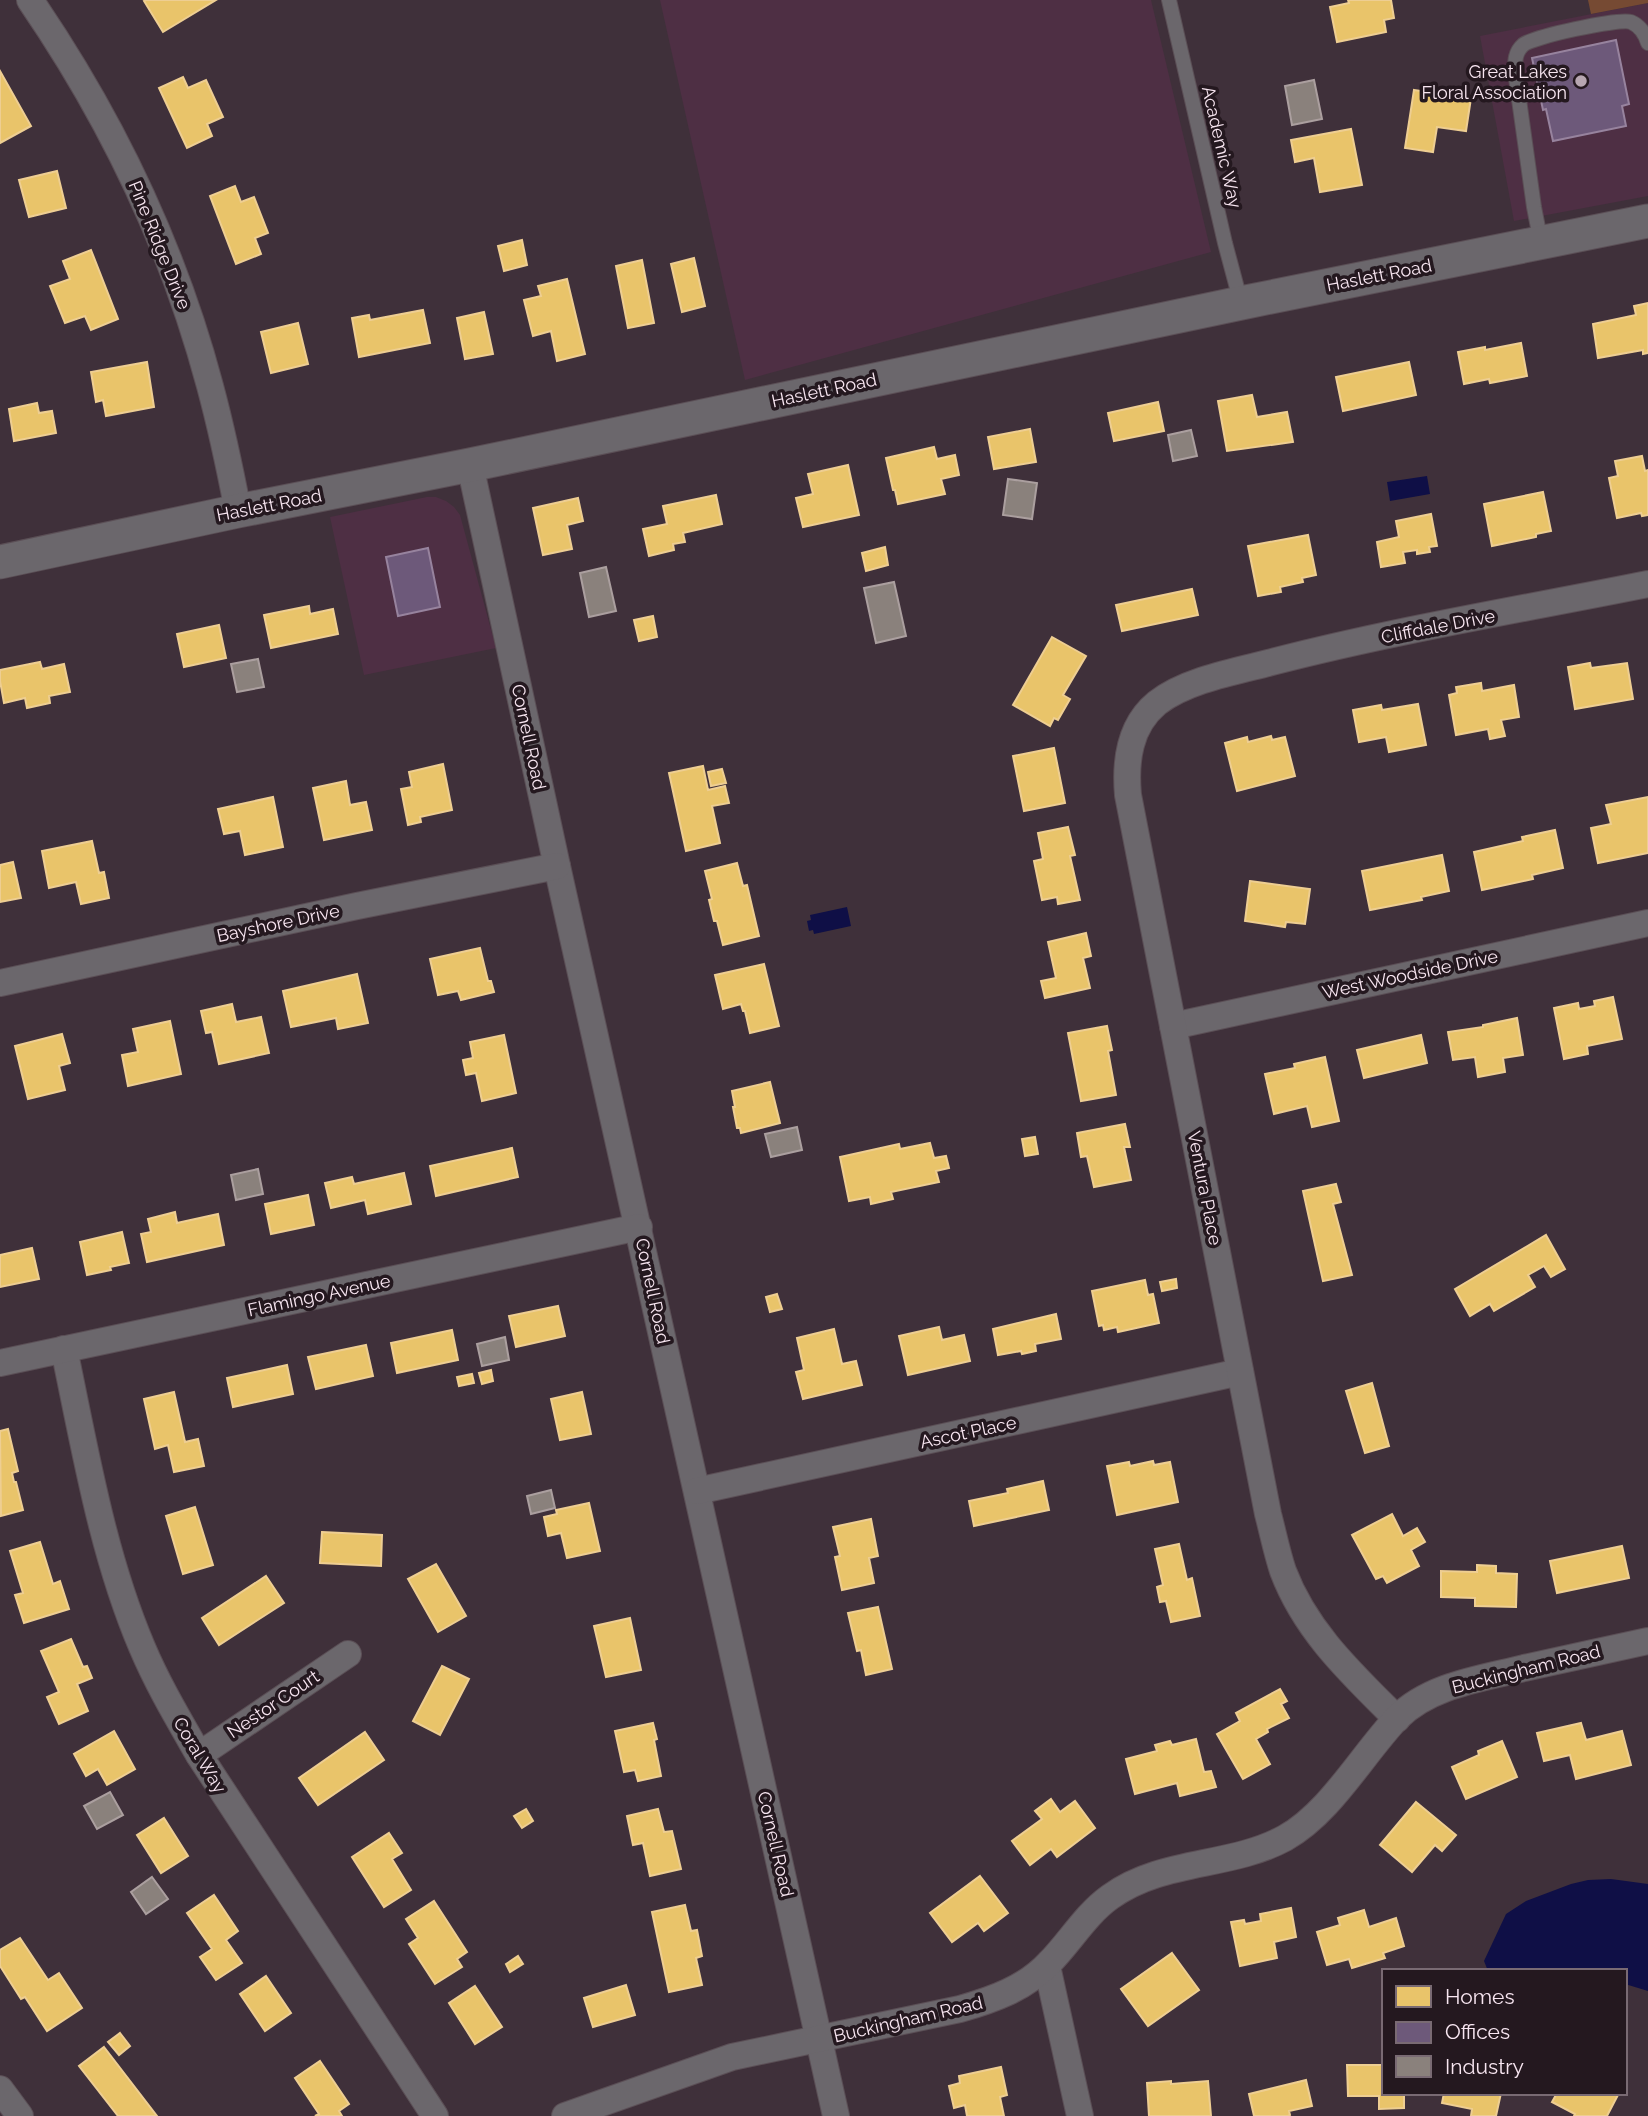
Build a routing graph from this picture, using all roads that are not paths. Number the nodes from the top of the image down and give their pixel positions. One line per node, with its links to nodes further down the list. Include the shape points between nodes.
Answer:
1 (30, 0): 8 (street, Pine Ridge Drive, via 110,130 164,247 210,385)
2 (1169, 0): 6 (lane, Academic Way)
3 (1648, 43): 5 (lane, via 1643,31 1622,21 1531,40 1517,52 1515,71)
4 (1648, 221): 5 (street, Haslett Road)
5 (1541, 243): 6 (street, Haslett Road)
6 (1241, 303): 7 (street, Haslett Road)
7 (470, 465): 8 (street, Haslett Road); 12 (street, Cornell Road)
8 (239, 511): 9 (street, Haslett Road)
9 (0, 562)
10 (1648, 584): 11 (street, Cliffdale Drive, via 1334,646)
11 (1229, 673): 15 (street, Ventura Place, via 1158,702 1136,729 1130,746 1128,795)
12 (557, 866): 14 (street, Bayshore Drive); 16 (street, Cornell Road)
13 (1648, 923): 15 (street, West Woodside Drive)
14 (0, 983)
15 (1172, 1026): 19 (street, Ventura Place)
16 (639, 1227): 17 (street, Flamingo Avenue); 20 (street, Cornell Road)
17 (64, 1349): 18 (street, Flamingo Avenue); 24 (street, Coral Way, via 117,1577 142,1646)
18 (0, 1363)
19 (1240, 1372): 20 (street, Ascot Place); 23 (street, Ventura Place, via 1283,1571 1320,1638)
20 (696, 1491): 26 (street, Cornell Road)
21 (1648, 1641): 23 (street, Buckingham Road, via 1455,1685 1424,1698)
22 (348, 1654): 24 (street, Nestor Court)
23 (1397, 1719): 25 (street, Buckingham Road, via 1319,1810 1285,1838 1132,1884 1090,1914)
24 (199, 1755): 29 (street, Coral Way)
25 (1047, 1966): 26 (street, Buckingham Road, via 992,2000); 32 (street)
26 (820, 2039): 30 (street, Buckingham Road, via 732,2057); 31 (street, Cornell Road)
27 (0, 2090): 28 (street)
28 (20, 2116)
29 (435, 2116)
30 (565, 2116)
31 (836, 2116)
32 (1080, 2116)

